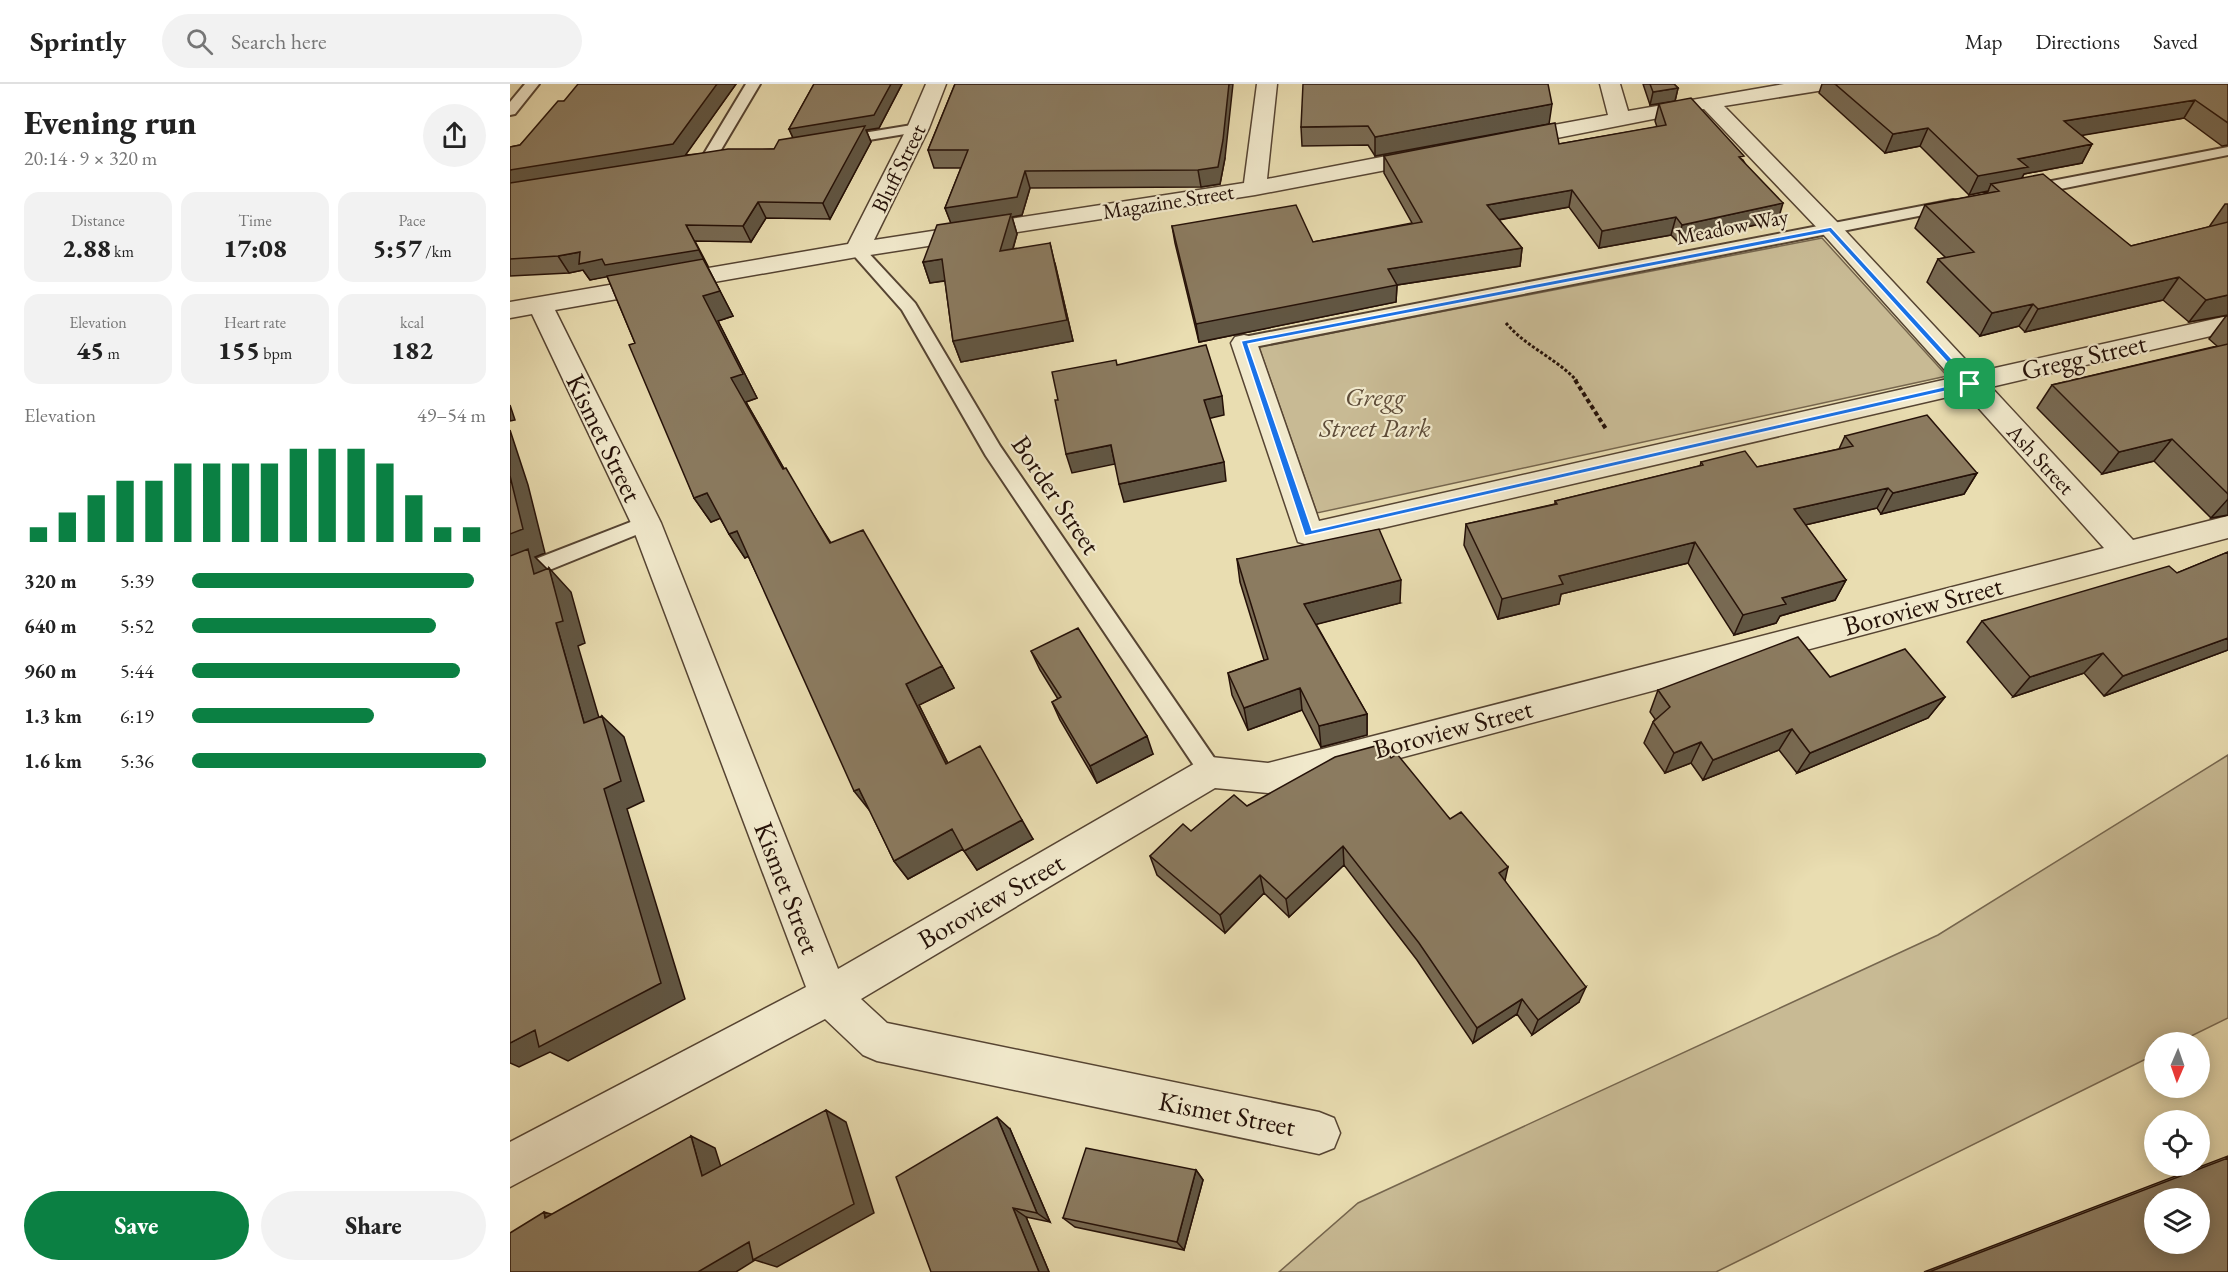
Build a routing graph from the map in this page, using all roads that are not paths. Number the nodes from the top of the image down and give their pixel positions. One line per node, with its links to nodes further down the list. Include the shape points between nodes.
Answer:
1 (532, 84): 8 (lane)
2 (753, 84): 15 (lane, via 701,163)
3 (936, 84): 10 (street, Bluff Street)
4 (1267, 84): 16 (street)
5 (1610, 84): 9 (street)
6 (1824, 84): 7 (street)
7 (1709, 102): 9 (street); 19 (street, Ash Street)
8 (510, 111)
9 (1620, 119): 12 (street)
10 (918, 128): 11 (lane); 20 (street, Bluff Street)
11 (824, 143)
12 (1491, 144)
13 (1455, 150): 16 (street, Magazine Street)
14 (2228, 151): 17 (lane)
15 (730, 159)
16 (1255, 188): 20 (street, Magazine Street)
17 (2006, 195)
18 (1971, 202): 19 (lane, Meadow Way)
19 (1831, 230): 23 (lane, Meadow Way); 24 (street, Ash Street)
20 (857, 250): 21 (street, Magazine Street); 29 (lane, Border Street, via 909,307 993,451)
21 (525, 308): 25 (street, Kismet Street)
22 (2228, 324): 24 (street, Gregg Street)
23 (1244, 343): 24 (street, Gregg Street, via 1308,534)
24 (1970, 384): 27 (street, Ash Street)
25 (646, 523): 28 (lane); 30 (street, Kismet Street)
26 (2228, 527): 27 (street, Boroview Street)
27 (2127, 553): 29 (street, Boroview Street, via 1268,778)
28 (510, 578)
29 (1211, 772): 30 (street, Boroview Street)
30 (829, 996): 31 (street, Kismet Street, via 877,1041); 32 (street, Boroview Street)
31 (1319, 1133)
32 (510, 1165)

